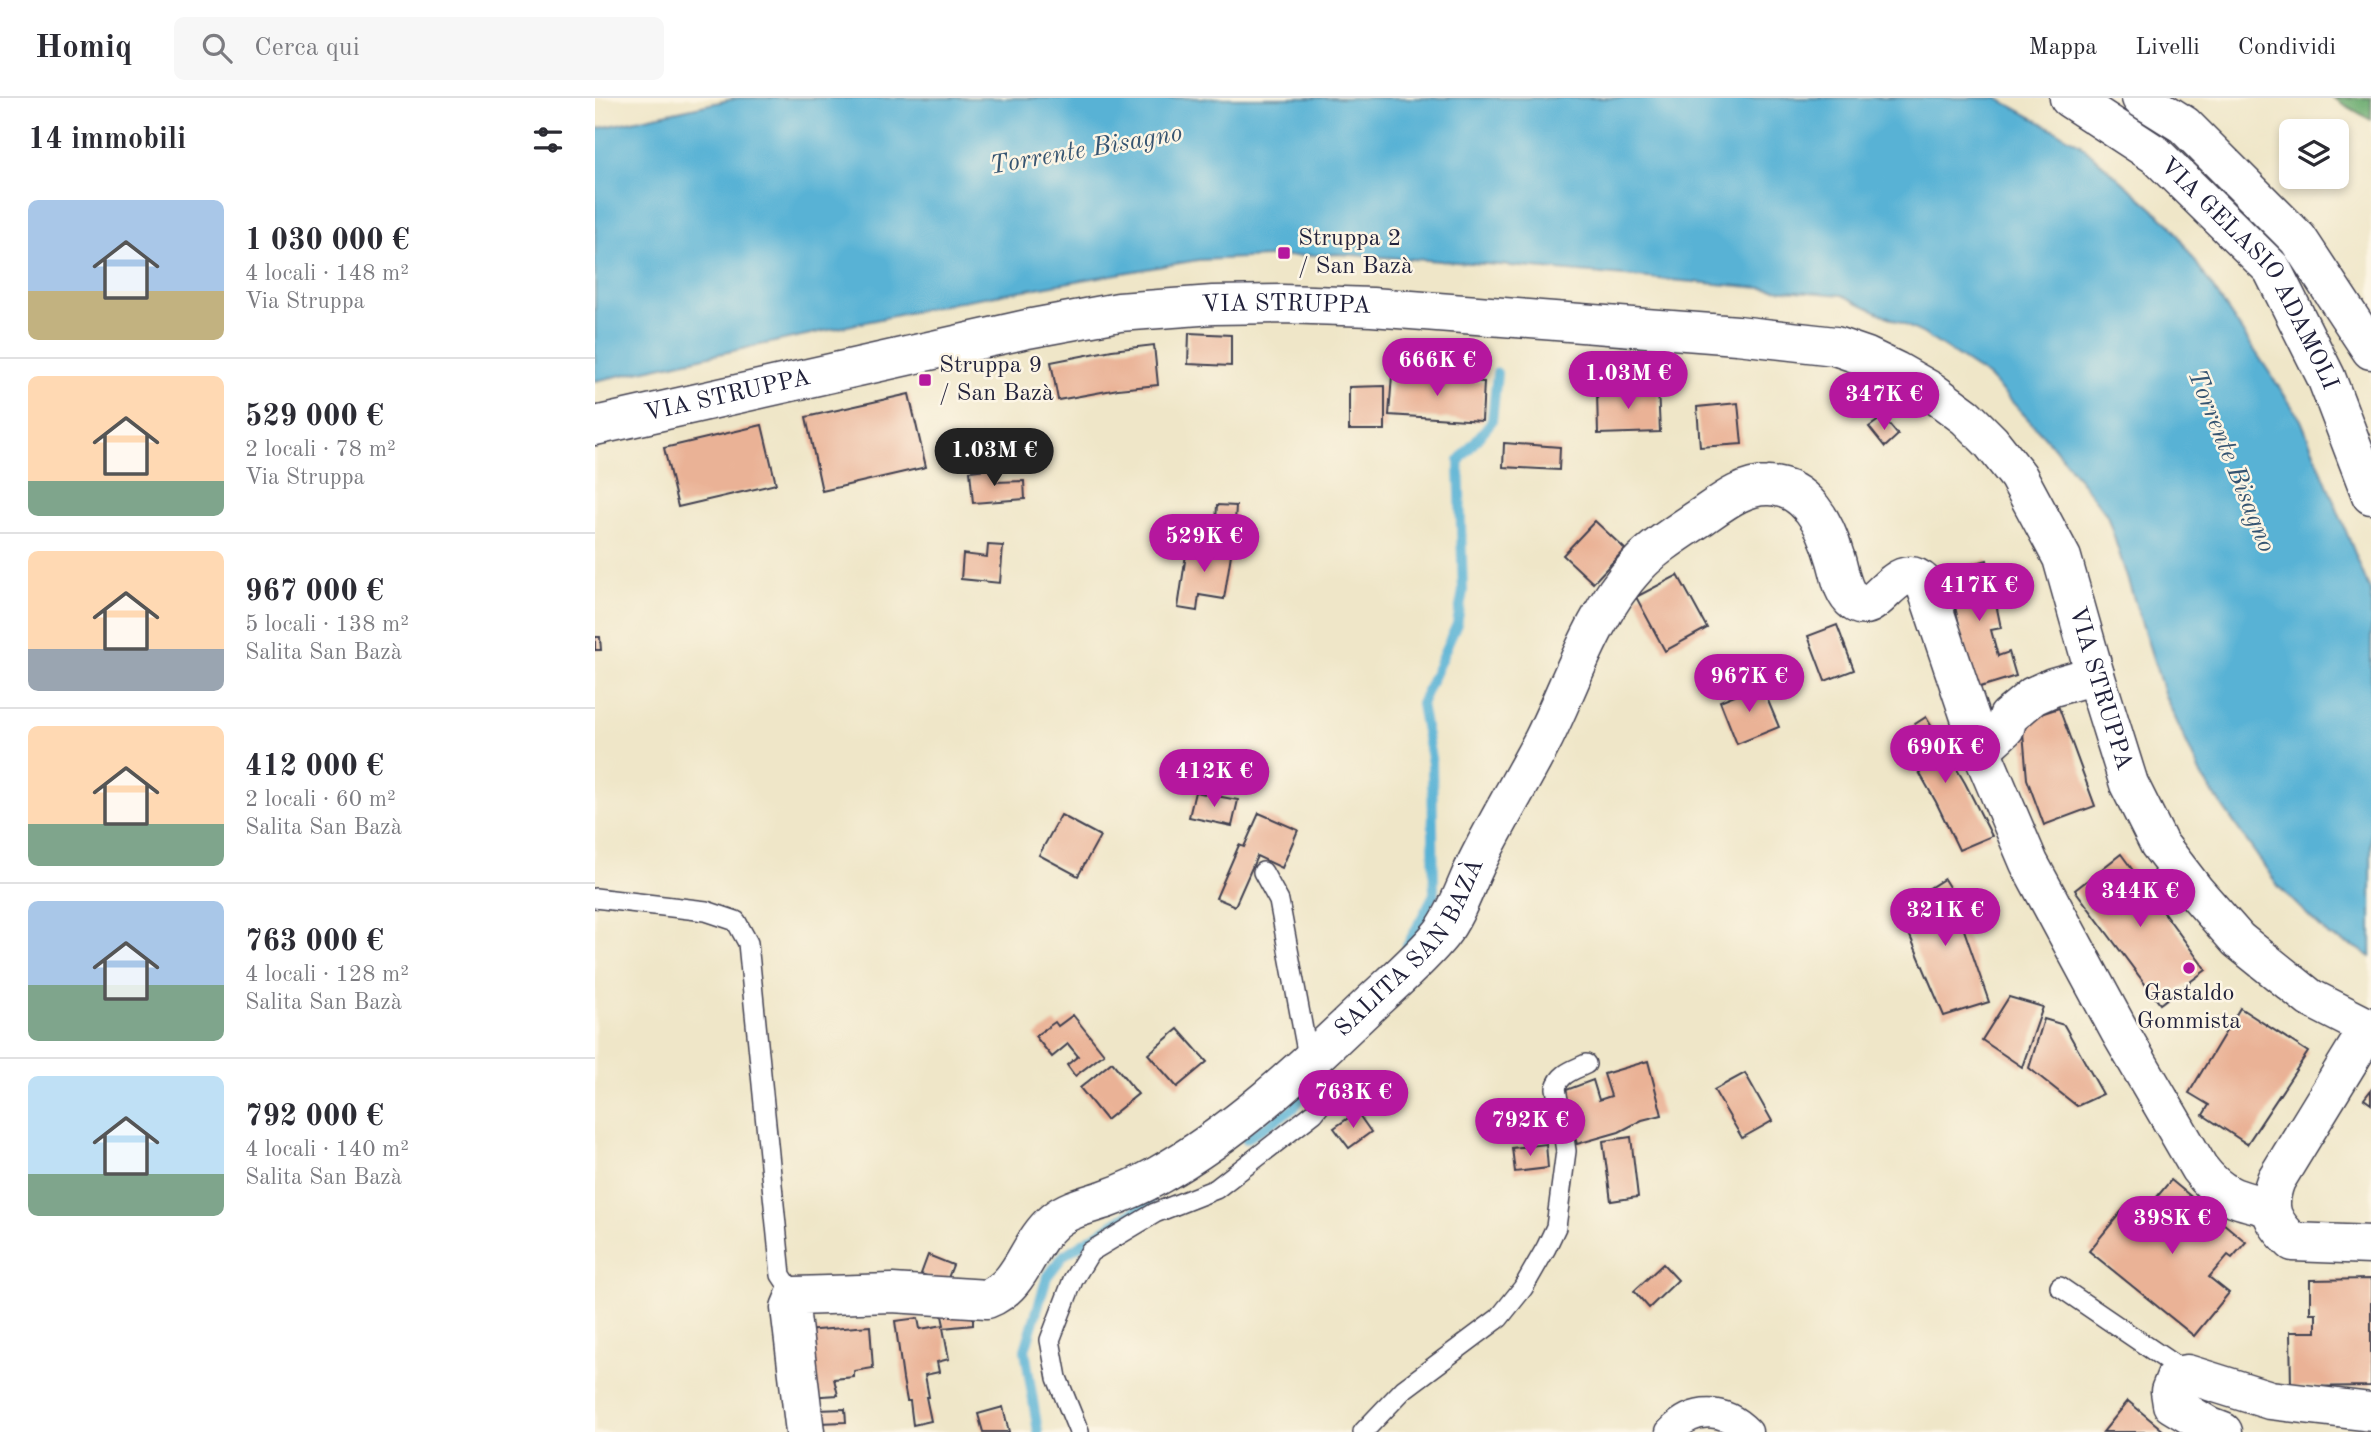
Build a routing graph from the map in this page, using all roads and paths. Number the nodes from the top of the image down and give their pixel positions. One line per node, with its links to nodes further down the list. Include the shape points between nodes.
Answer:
1 (2069, 98): 5 (street, VIA GELASIO ADAMOLI, via 2156,155 2272,270 2326,377)
2 (2141, 98): 3 (street, VIA GELASIO ADAMOLI, via 2184,125 2298,239)
3 (2371, 351)
4 (595, 426): 6 (street, VIA STRUPPA, via 1027,329 1119,312 1213,305 1372,307 1835,346 1931,391 1966,417 2018,476 2062,558)
5 (2371, 495)
6 (2095, 675): 7 (street, via 2033,696); 10 (street, VIA STRUPPA, via 2129,784 2159,844 2195,891 2238,940 2310,998)
7 (1981, 750): 11 (street, SALITA SAN BAZÀ, via 1930,594 1919,578 1901,578 1870,604 1861,606 1845,589 1820,519 1797,494 1766,486 1730,497 1640,563 1621,586 1443,931); 13 (street, via 2029,863 2187,1149 2211,1184 2223,1193)
8 (1263, 872): 11 (lane, via 1279,901)
9 (595, 898): 16 (lane, via 706,911 736,922 748,943 781,1275)
10 (2370, 1028): 13 (street, VIA STRUPPA, via 2276,1180)
11 (1309, 1062): 16 (street, SALITA SAN BAZÀ, via 1258,1109 1199,1151 1156,1177 1066,1212 1054,1221 1001,1294 986,1299 892,1293); 20 (lane, via 1326,1092 1314,1113 1216,1189 1155,1213 1090,1252 1073,1280 1050,1340 1057,1378)
12 (1586, 1064): 21 (lane, via 1558,1079 1566,1151 1556,1227 1523,1288 1499,1318 1404,1389)
13 (2270, 1207): 14 (street, via 2277,1227 2293,1242)
14 (2371, 1245)
15 (2060, 1287): 17 (lane)
16 (795, 1296): 19 (street, via 790,1308)
17 (2187, 1374): 18 (street, via 2270,1400); 24 (street, via 2176,1376 2170,1391 2172,1404)
18 (2371, 1412)
19 (805, 1432)
20 (1079, 1432)
21 (1363, 1432)
22 (1670, 1432): 23 (street, via 1683,1418 1701,1413 1732,1420)
23 (1748, 1432)
24 (2223, 1432)

